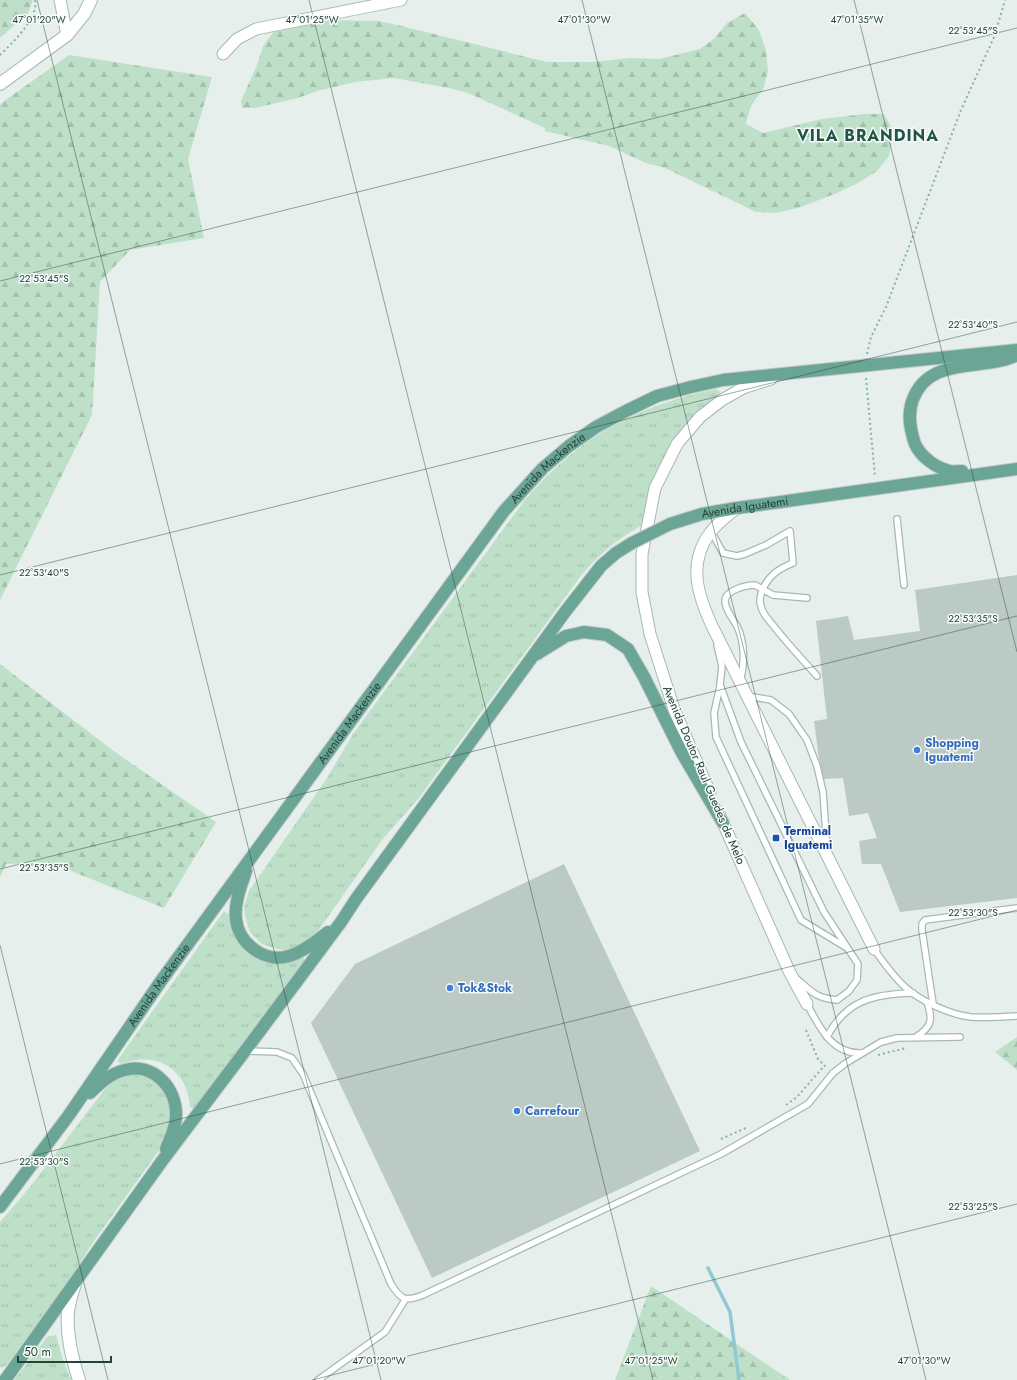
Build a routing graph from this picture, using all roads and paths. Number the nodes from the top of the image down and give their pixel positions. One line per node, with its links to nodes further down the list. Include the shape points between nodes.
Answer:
1 (35, 0): 8 (path, via 30,21)
2 (60, 0): 6 (street)
3 (91, 0): 6 (street)
4 (400, 0): 7 (street, via 256,29 237,39)
5 (1005, 0): 12 (path, via 995,35 961,110 886,307 871,337)
6 (68, 35): 9 (street)
7 (223, 54)
8 (0, 55)
9 (0, 84)
10 (1017, 350): 12 (main road)
11 (1017, 355): 15 (main road, via 1009,359 964,366 935,374 924,381 912,403 909,419 912,434 918,450 931,463 950,471)
12 (865, 365): 13 (main road); 16 (path)
13 (795, 373): 29 (street, Avenida Doutor Raul Guedes de Melo, via 764,380 722,400 700,417 676,444 655,488 642,554 642,592 650,634 674,709); 31 (main road, Avenida Mackenzie, via 723,380 657,396 596,427 543,468 500,517)
14 (1017, 468): 15 (main road, Avenida Iguatemi)
15 (985, 472): 16 (main road, Avenida Iguatemi)
16 (876, 488): 17 (main road, Avenida Iguatemi)
17 (737, 508): 19 (street); 24 (main road, Avenida Iguatemi, bridge, via 702,514 670,524 616,553 601,566)
18 (897, 518): 20 (lane)
19 (711, 531): 21 (lane, via 723,553 737,556 755,550 790,531 793,563 770,576); 23 (street, via 701,546 697,561 697,579 700,597)
20 (904, 585)
21 (763, 589): 22 (lane, via 773,595); 25 (lane, via 760,600 762,611); 26 (lane, via 751,585 729,593 724,599 741,640 744,669)
22 (806, 598)
23 (713, 628): 26 (street); 27 (lane, via 722,666)
24 (530, 659): 29 (main road, via 566,636 584,632 607,635 628,649 682,753); 33 (main road)
25 (817, 676)
26 (740, 681): 28 (street)
27 (720, 685): 34 (lane, via 741,742 758,778 824,912); 34 (lane, via 714,713 716,737 801,920)
28 (747, 696): 30 (street); 30 (lane, via 770,700 789,714 808,740 823,792)
29 (724, 823): 36 (street, Avenida Doutor Raul Guedes de Melo)
30 (828, 856): 35 (street)
31 (250, 861): 33 (main road, via 238,896 236,919 240,934 256,952 273,958 289,957 313,944); 53 (main road, Avenida Mackenzie, via 161,981)
32 (1017, 908): 40 (lane, via 925,920 922,924)
33 (341, 922): 47 (main road)
34 (849, 949): 36 (lane, via 858,964 857,980 850,991 837,1000 824,999)
35 (874, 949): 37 (lane, via 905,987)
36 (790, 973): 39 (street, Avenida Doutor Raul Guedes de Melo)
37 (914, 993): 38 (lane); 43 (lane, via 881,995 848,1009)
38 (927, 1002): 40 (lane); 44 (lane, via 931,1019 927,1028)
39 (807, 1004): 43 (lane)
40 (933, 1004): 41 (lane, via 970,1017)
41 (1017, 1016)
42 (806, 1030): 50 (path, via 814,1052)
43 (827, 1037): 48 (lane, via 844,1051)
44 (916, 1037): 45 (lane); 48 (lane, via 881,1042)
45 (960, 1037)
46 (907, 1048): 49 (path)
47 (246, 1051): 56 (main road); 59 (lane, via 277,1052 292,1058 303,1074 391,1284 397,1295)
48 (863, 1053): 51 (lane)
49 (875, 1056)
50 (824, 1066): 51 (path); 52 (path, via 797,1097)
51 (833, 1073): 59 (lane, via 808,1104 721,1154 423,1295)
52 (783, 1108)
53 (69, 1115): 56 (main road, via 101,1083 113,1075 140,1068 153,1072 170,1090 175,1105 176,1117); 57 (main road, Avenida Mackenzie)
54 (750, 1126): 55 (path)
55 (722, 1139)
56 (162, 1161): 58 (main road)
57 (0, 1208)
58 (75, 1281): 60 (main road); 61 (street, via 68,1311 68,1338)
59 (405, 1300): 62 (lane, via 385,1332)
60 (6, 1380)
61 (80, 1380)
62 (318, 1380)

